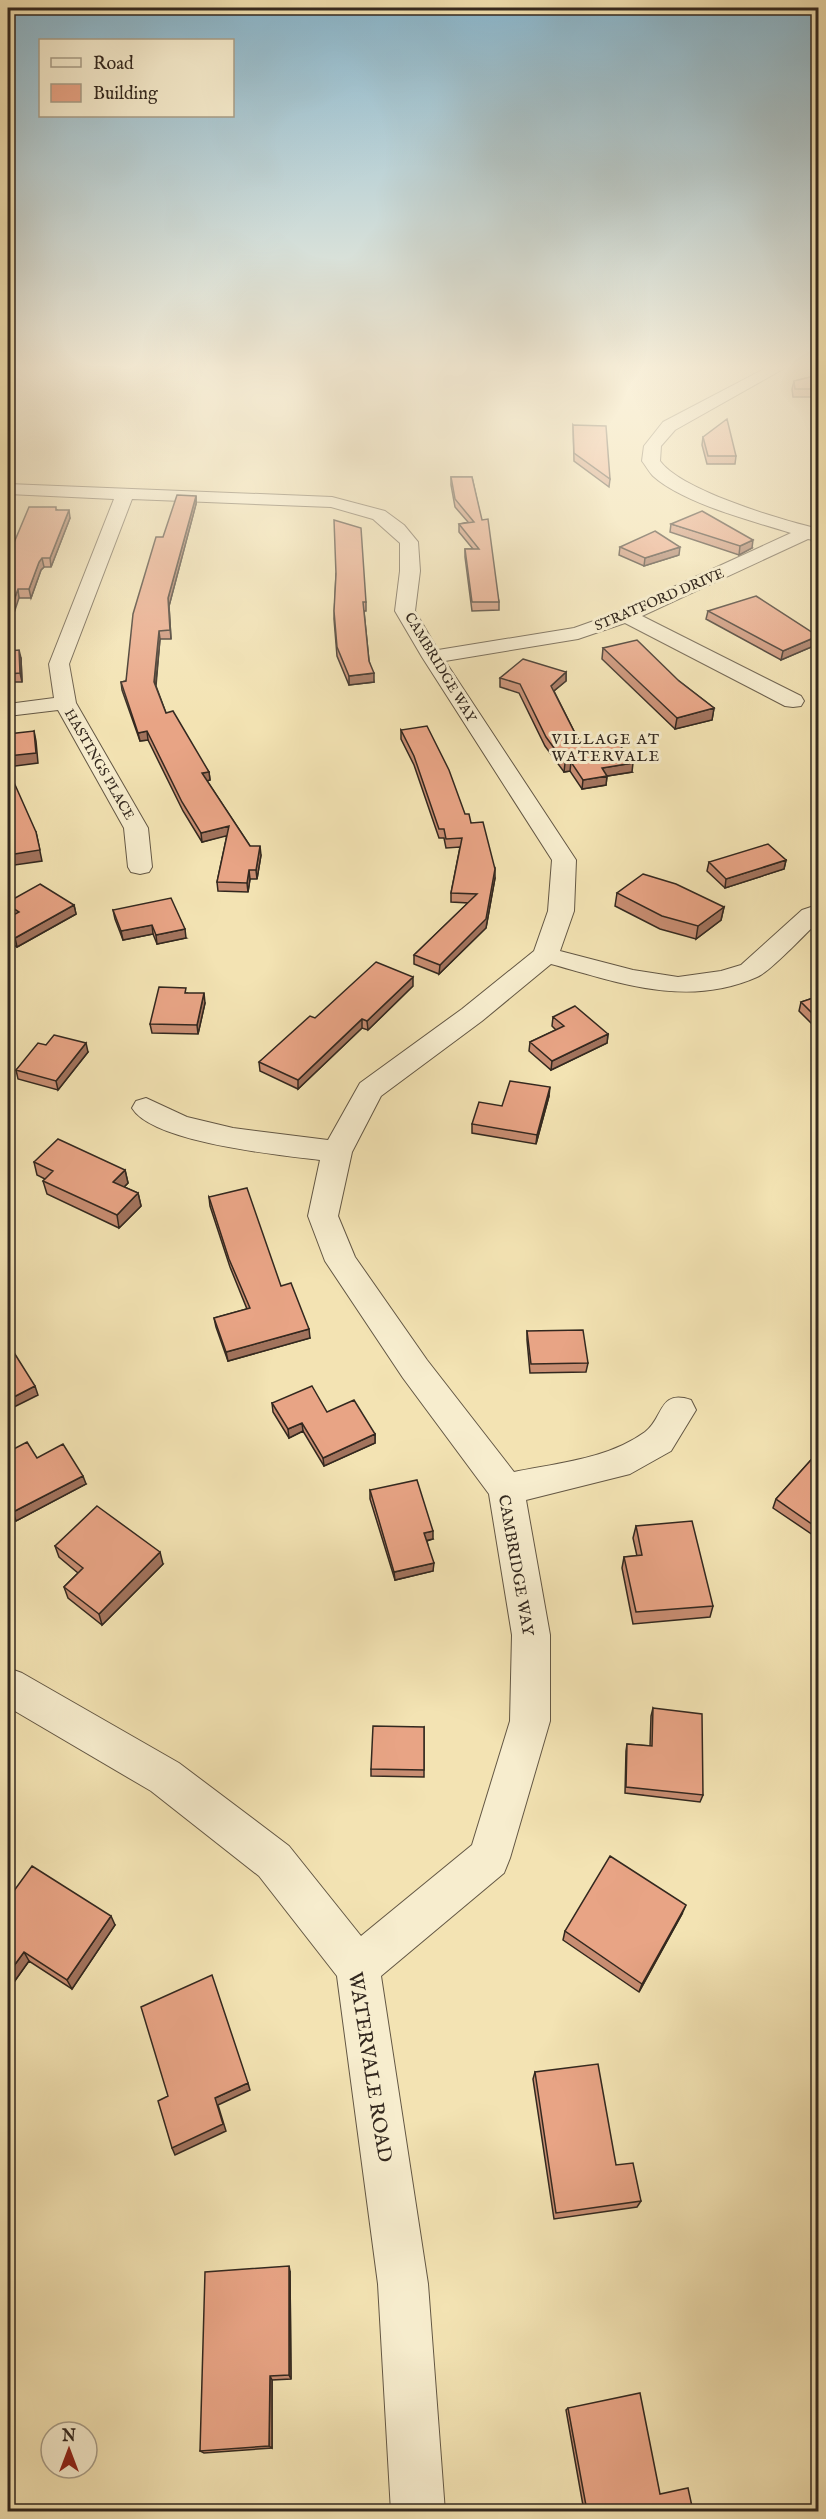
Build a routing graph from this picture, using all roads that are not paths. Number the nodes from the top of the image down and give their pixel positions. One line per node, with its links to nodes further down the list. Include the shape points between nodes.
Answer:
1 (680, 486): 4 (street)
2 (8, 489): 3 (street, CAMBRIDGE WAY)
3 (125, 494): 6 (street, CAMBRIDGE WAY, via 332,502 379,515 408,542 410,571 405,610); 8 (street, HASTINGS PLACE, via 59,664)
4 (814, 534): 5 (street, STRATFORD DRIVE)
5 (626, 616): 6 (street, STRATFORD DRIVE, via 579,633); 7 (street)
6 (432, 657): 12 (street, CAMBRIDGE WAY, via 564,860 561,911)
7 (793, 701)
8 (65, 703): 9 (street); 10 (street, HASTINGS PLACE, via 136,828)
9 (8, 710)
10 (140, 867)
11 (811, 915): 12 (street, via 750,970 722,979 678,985 633,978)
12 (546, 955): 14 (street, CAMBRIDGE WAY, via 370,1090)
13 (146, 1108): 14 (street, via 179,1125 222,1136)
14 (337, 1152): 16 (street, CAMBRIDGE WAY, via 323,1216 341,1260 415,1369)
15 (679, 1410): 16 (street, via 659,1441 618,1464)
16 (506, 1489): 18 (street, CAMBRIDGE WAY, via 531,1635 530,1721 489,1858)
17 (8, 1686): 18 (street, WATERVALE ROAD, via 165,1777 274,1861)
18 (358, 1967): 19 (street, WATERVALE ROAD, via 404,2284)
19 (418, 2511)

